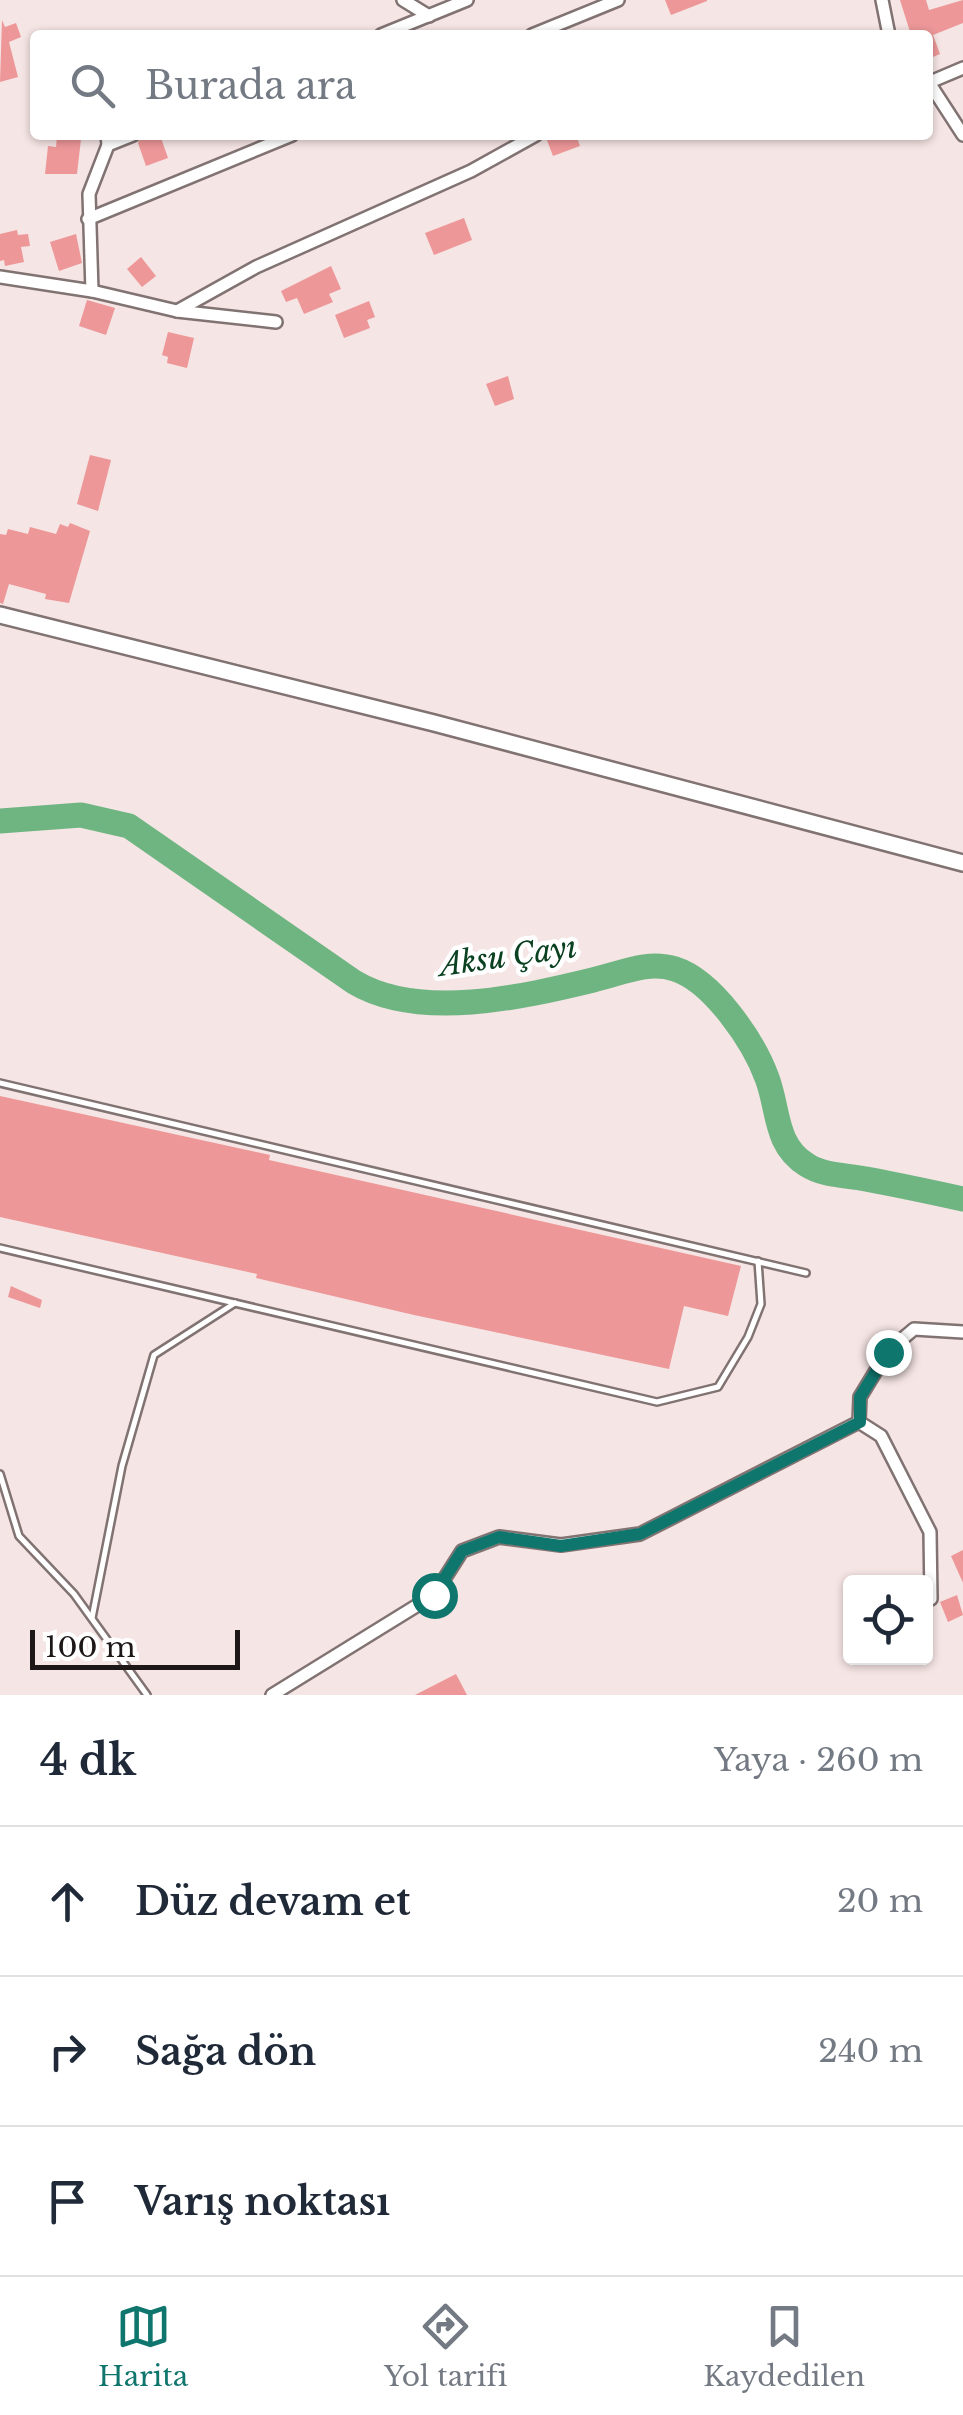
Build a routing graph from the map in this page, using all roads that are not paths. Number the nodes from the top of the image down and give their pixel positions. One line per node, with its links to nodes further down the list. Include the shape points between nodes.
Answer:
1 (403, 0): 5 (street)
2 (467, 0): 5 (street)
3 (618, 0): 7 (street)
4 (882, 0): 8 (street)
5 (429, 16): 6 (street)
6 (394, 30)
7 (544, 30)
8 (889, 30)
9 (963, 68): 10 (street)
10 (933, 79)
11 (933, 87): 12 (street)
12 (963, 135)
13 (108, 140): 16 (street, via 89,194)
14 (280, 140): 16 (street)
15 (527, 140): 20 (street)
16 (88, 219): 18 (street)
17 (2, 277): 18 (street); 19 (street)
18 (92, 291): 20 (street)
19 (0, 294)
20 (177, 311): 21 (street)
21 (276, 322)
22 (0, 615): 23 (street)
23 (963, 863)
24 (0, 1084): 26 (lane)
25 (0, 1248): 28 (lane)
26 (758, 1261): 27 (lane); 28 (lane, via 761,1304 718,1387 657,1402)
27 (806, 1273)
28 (235, 1303): 33 (lane, via 154,1355 122,1466)
29 (963, 1332): 30 (street, via 914,1329 888,1352 860,1397)
30 (860, 1422): 32 (street, via 880,1436 930,1532); 35 (street, via 640,1534 561,1546 499,1537 462,1551 434,1595)
31 (0, 1474): 33 (lane, via 19,1536)
32 (931, 1575)
33 (92, 1618): 34 (lane)
34 (147, 1695)
35 (272, 1695)

